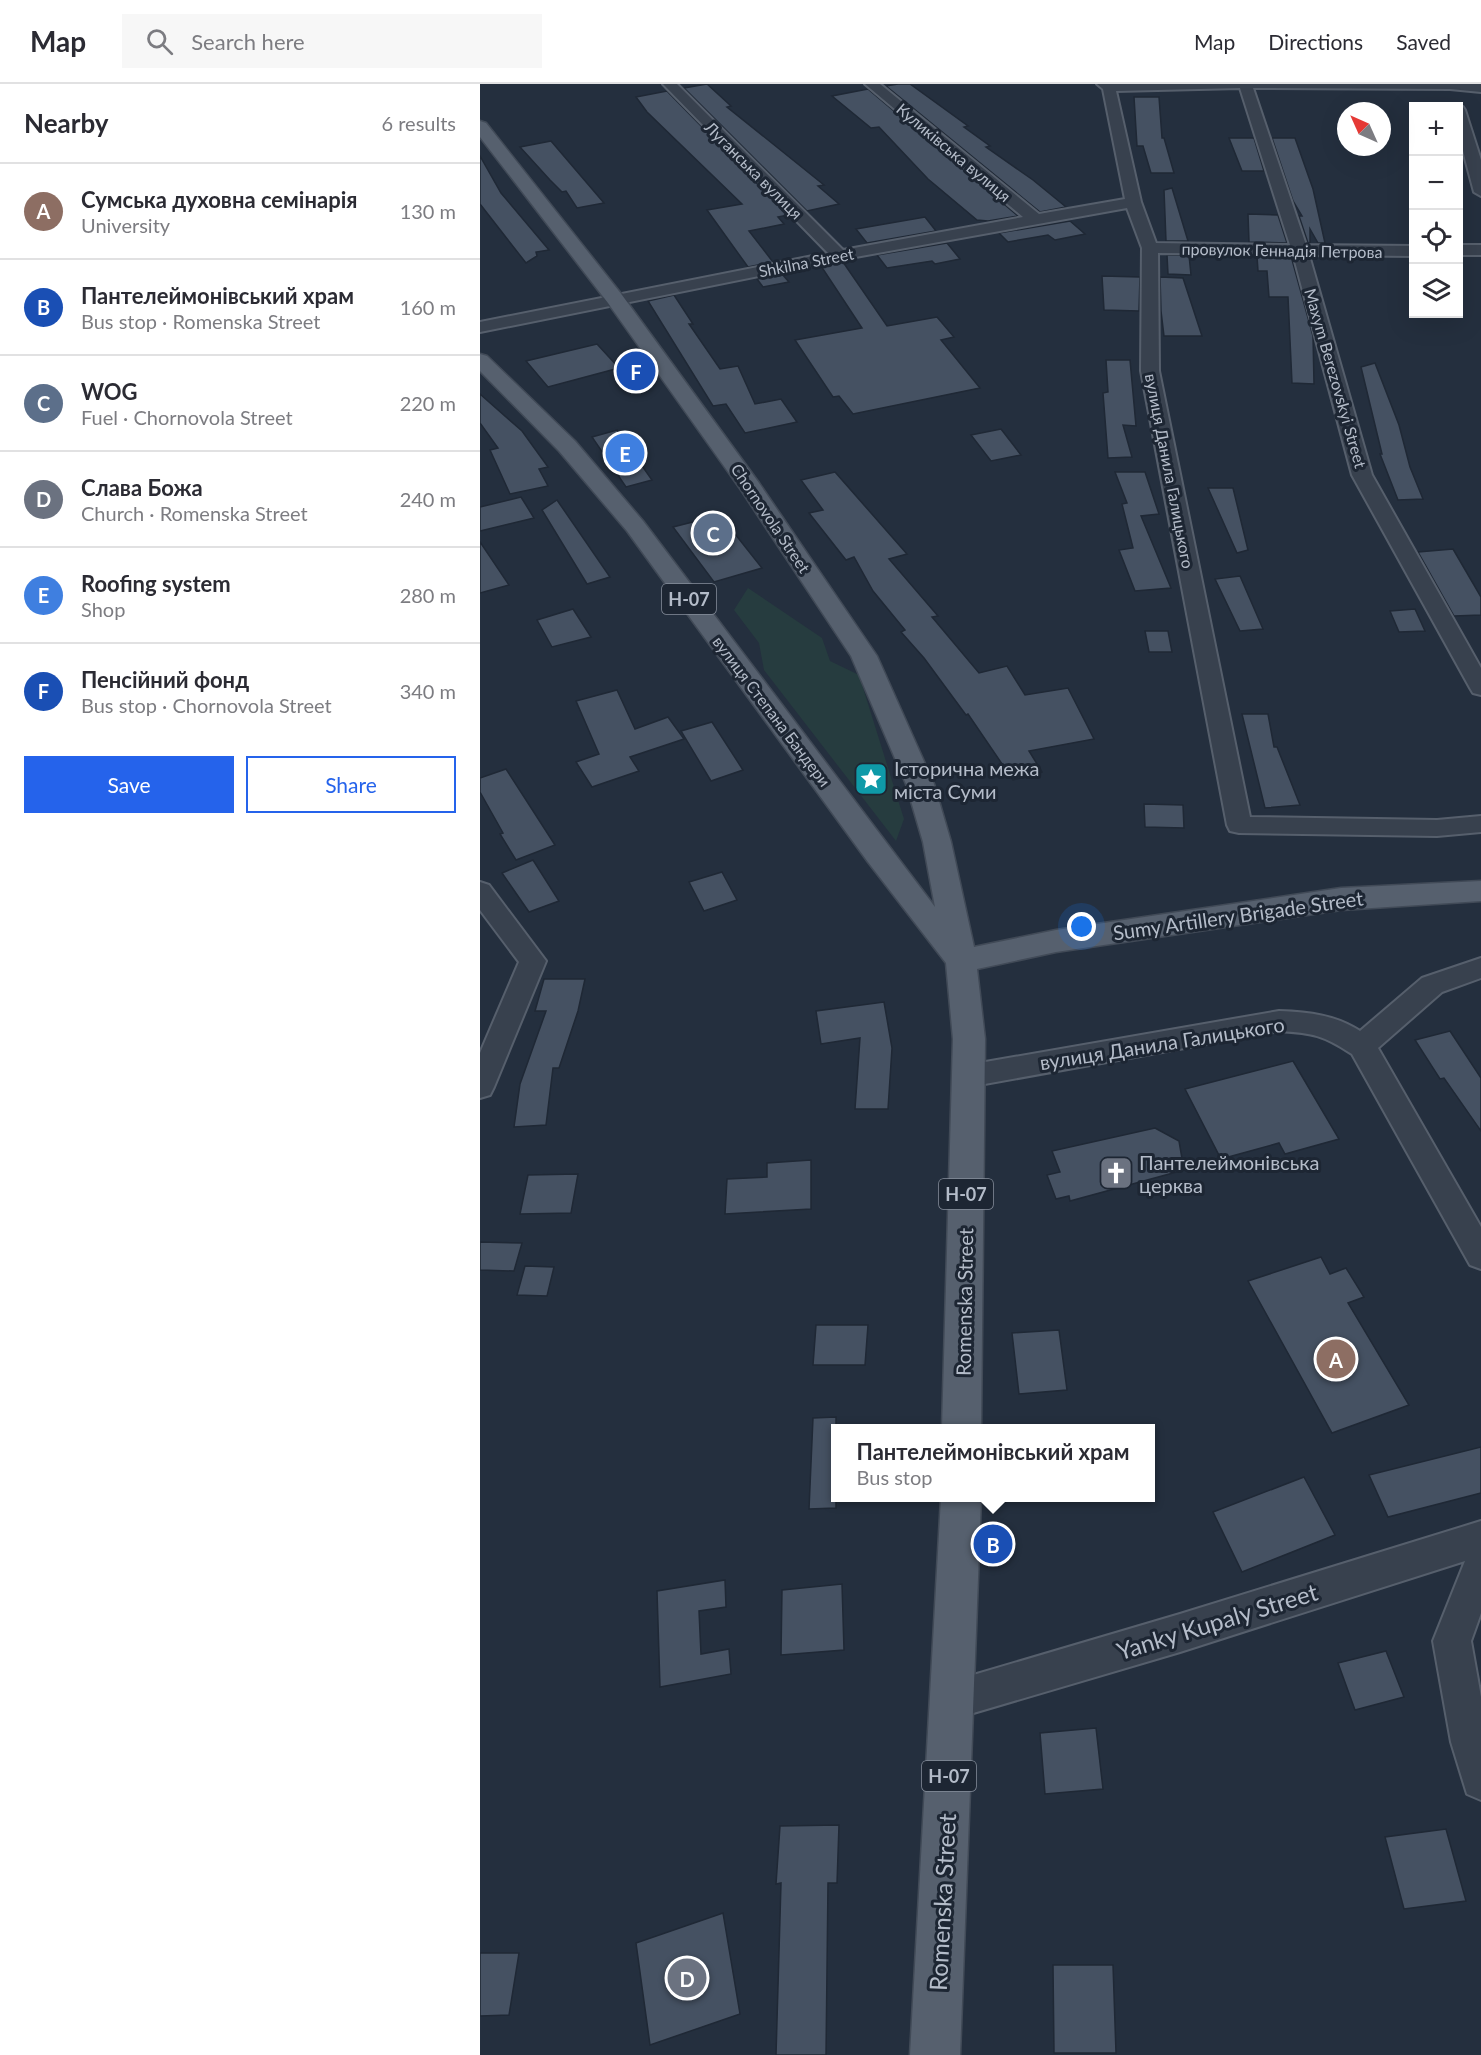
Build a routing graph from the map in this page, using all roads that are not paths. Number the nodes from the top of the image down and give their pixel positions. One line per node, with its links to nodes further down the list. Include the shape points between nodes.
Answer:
1 (670, 84): 19 (street, Луганська вулиця)
2 (872, 84): 13 (street, Куликівська вулиця)
3 (1245, 84): 4 (street); 5 (street); 17 (street, Maxym Berezovskyi Street)
4 (1198, 85): 6 (street)
5 (1451, 85): 7 (street); 8 (street)
6 (1106, 86): 12 (street, вулиця Данила Галицького)
7 (1481, 88)
8 (1456, 102)
9 (1463, 124): 11 (street)
10 (480, 126): 20 (main road, Chornovola Street)
11 (1481, 192)
12 (1133, 202): 13 (street, Shkilna Street); 14 (street, вулиця Данила Галицького)
13 (1036, 220): 19 (street, Shkilna Street)
14 (1150, 248): 17 (street, провулок Геннадія Петрова); 24 (street, вулиця Данила Галицького, via 1150,371 1239,825 1437,828)
15 (1463, 250): 16 (street)
16 (1481, 250)
17 (1300, 251): 18 (street, провулок Геннадія Петрова); 23 (street, Maxym Berezovskyi Street, via 1362,475)
18 (1409, 251)
19 (839, 255): 20 (street, Shkilna Street)
20 (615, 299): 21 (street, Shkilna Street); 25 (main road, Chornovola Street, via 751,488 864,656 920,784)
21 (480, 327)
22 (480, 360): 26 (main road, вулиця Степана Бандери / Н-07, via 567,446 634,526)
23 (1481, 688)
24 (1481, 824)
25 (937, 842): 26 (main road, via 923,861 903,866); 29 (main road, Chornovola Street)
26 (878, 855): 29 (main road, вулиця Степана Бандери / Н-07)
27 (480, 891): 33 (street, via 532,961)
28 (1481, 891): 29 (main road, Sumy Artillery Brigade Street, via 1330,901 1056,941)
29 (961, 961): 32 (main road, Romenska Street / Н-07, via 969,1039)
30 (1481, 968): 31 (street, via 1432,986)
31 (1362, 1046): 32 (street, вулиця Данила Галицького, via 1333,1028 1279,1021); 34 (street, вулиця Данила Галицького)
32 (968, 1076): 35 (main road, Romenska Street / Н-07)
33 (480, 1087)
34 (1481, 1256)
35 (962, 1424)
36 (961, 1502): 39 (main road, Romenska Street / Н-07)
37 (1481, 1538): 39 (street, Yanky Kupaly Street)
38 (1481, 1565): 40 (street, via 1452,1641 1470,1742)
39 (953, 1700): 41 (main road, Romenska Street / Н-07)
40 (1481, 1780)
41 (935, 2055)

